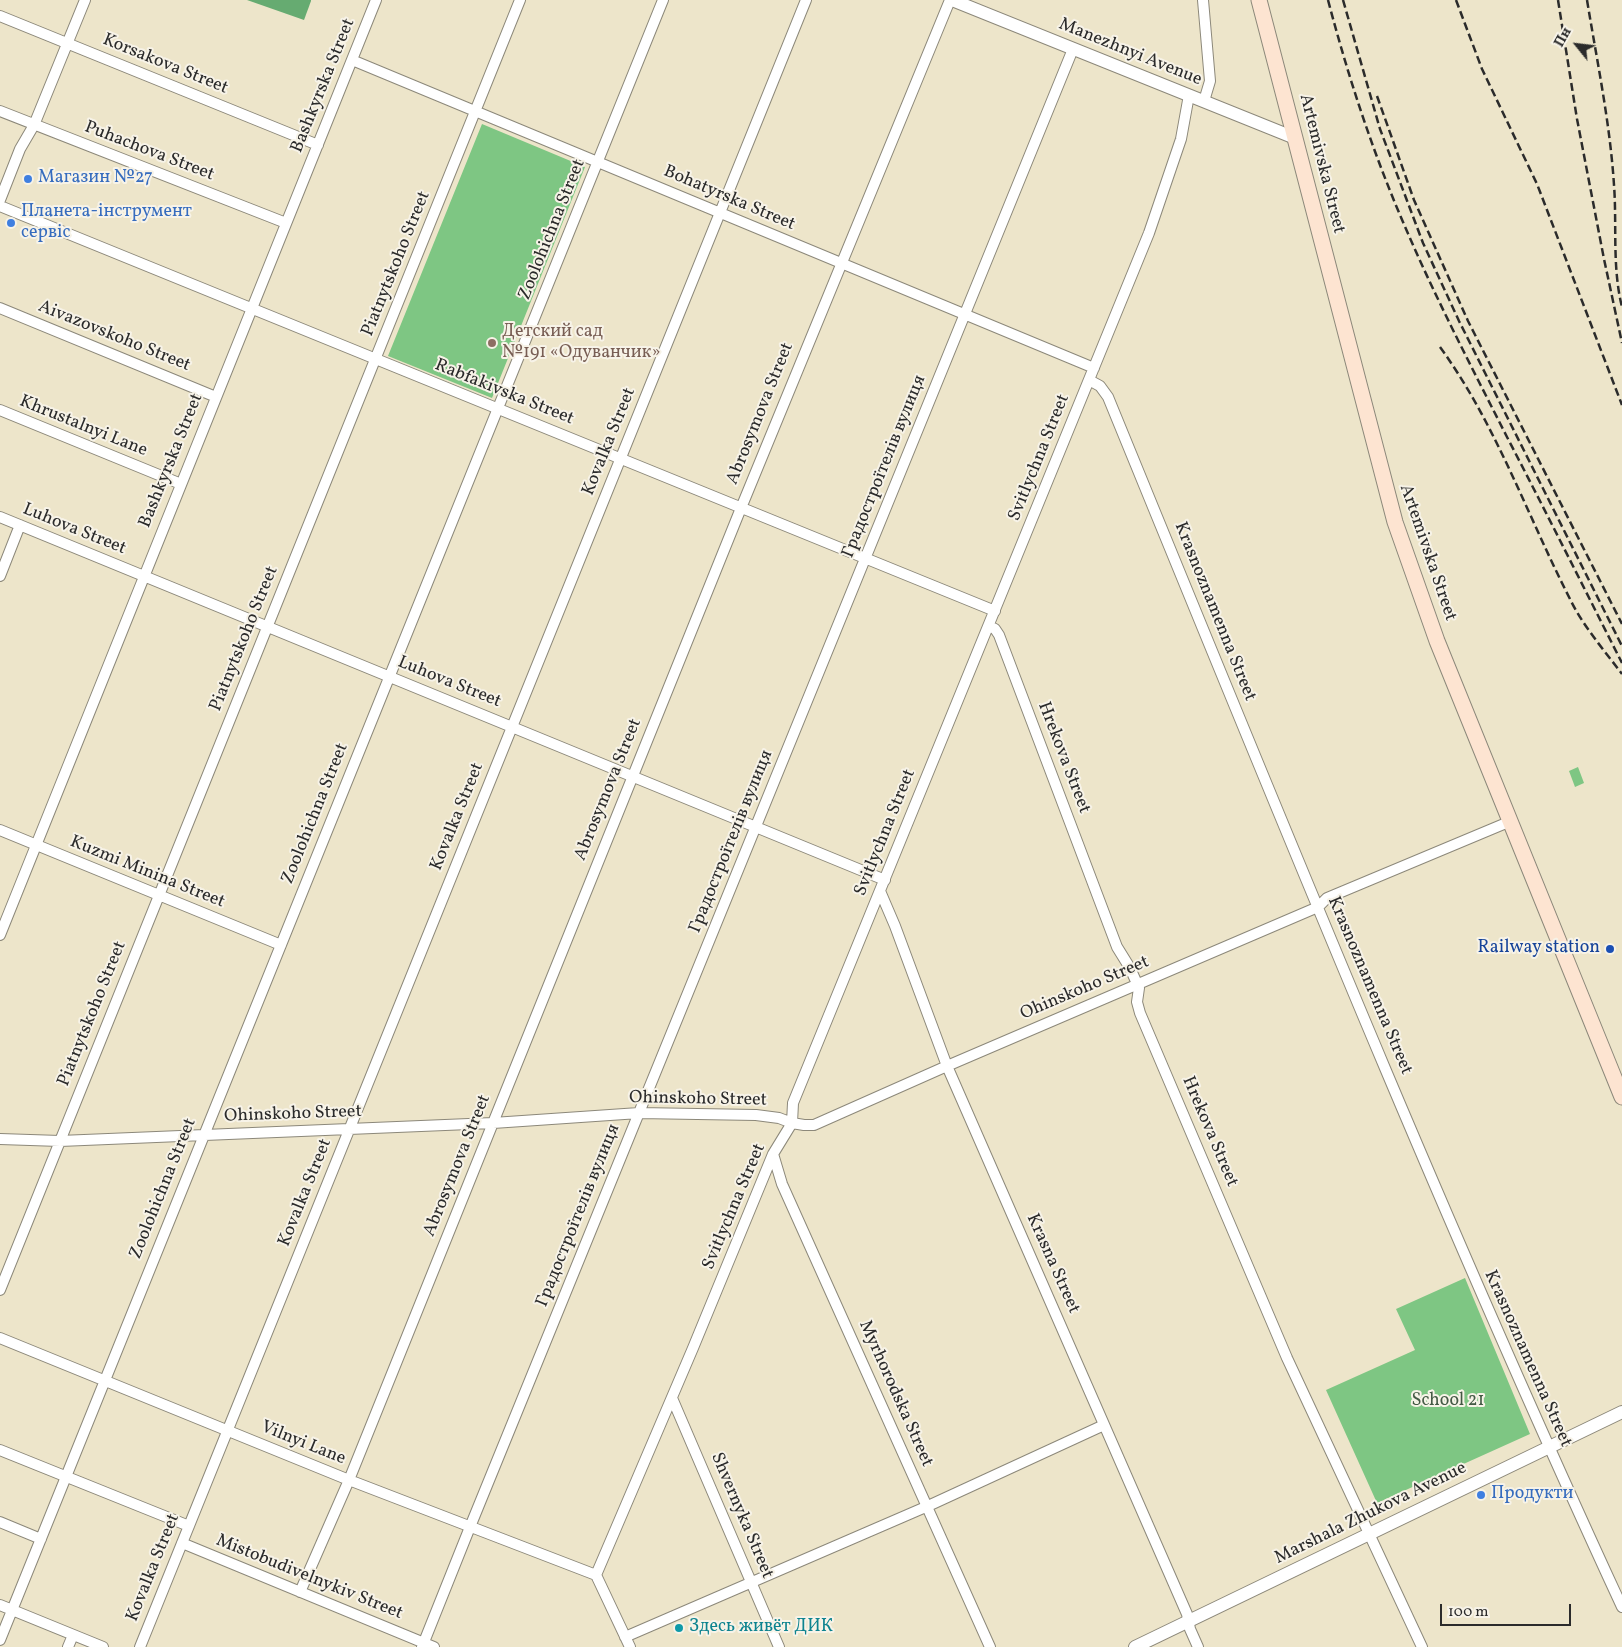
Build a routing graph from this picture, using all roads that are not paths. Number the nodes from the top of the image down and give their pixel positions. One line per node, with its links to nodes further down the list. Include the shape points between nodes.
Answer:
1 (86, 0): 10 (street)
2 (376, 0): 12 (street, Bashkyrska Street)
3 (520, 0): 16 (street, Piatnytskoho Street)
4 (663, 0): 20 (street, Zoolohichna Street)
5 (806, 0): 23 (street, Kovalka Street)
6 (951, 0): 11 (street, Manezhnyi Avenue); 25 (street, Abrosymova Street)
7 (1202, 0): 14 (street, via 1210,81)
8 (1259, 0): 18 (main road, Artemivska Street)
9 (0, 16): 10 (street, Korsakova Street)
10 (68, 44): 17 (street); 19 (street, Korsakova Street)
11 (1073, 49): 13 (street, Manezhnyi Avenue); 28 (street, Градостроїтелiв вулиця)
12 (352, 60): 16 (street, Bohatyrska Street); 19 (street, Bashkyrska Street)
13 (1189, 95): 14 (street, Manezhnyi Avenue); 30 (street, Svitlychna Street, via 1181,138 1149,233)
14 (1204, 101): 18 (street, Manezhnyi Avenue)
15 (0, 111): 17 (street, Puhachova Street)
16 (476, 111): 20 (street, Bohatyrska Street); 29 (street, Piatnytskoho Street)
17 (34, 125): 21 (street); 24 (street, Puhachova Street)
18 (1295, 138): 49 (main road, Artemivska Street, via 1395,522 1437,641)
19 (318, 145): 24 (street, Bashkyrska Street)
20 (598, 162): 23 (street, Bohatyrska Street); 33 (street, Zoolohichna Street)
21 (0, 200)
22 (0, 206): 27 (street, Rabfakivska Street)
23 (720, 213): 25 (street, Bohatyrska Street); 35 (street, Kovalka Street)
24 (286, 223): 27 (street, Bashkyrska Street)
25 (842, 263): 28 (street, Bohatyrska Street); 37 (street, Abrosymova Street)
26 (0, 308): 32 (street, Aivazovskoho Street)
27 (251, 308): 29 (street, Rabfakivska Street); 32 (street, Bashkyrska Street)
28 (965, 314): 30 (street, Bohatyrska Street); 40 (street, Градостроїтелiв вулиця)
29 (376, 359): 33 (street, Rabfakivska Street); 45 (street, Piatnytskoho Street)
30 (1094, 368): 31 (street, Svitlychna Street)
31 (1090, 380): 43 (street, Svitlychna Street); 56 (street, Krasnoznamenna Street, via 1100,386 1108,397)
32 (216, 397): 36 (street, Bashkyrska Street)
33 (498, 409): 35 (street, Rabfakivska Street); 46 (street, Zoolohichna Street)
34 (0, 410): 36 (street, Khrustalnyi Lane)
35 (621, 459): 37 (street, Rabfakivska Street); 47 (street, Kovalka Street)
36 (181, 484): 42 (street, Bashkyrska Street)
37 (740, 508): 40 (street, Rabfakivska Street); 48 (street, Abrosymova Street)
38 (0, 517): 39 (street, Luhova Street)
39 (20, 525): 41 (street); 42 (street, Luhova Street)
40 (865, 558): 43 (street, Rabfakivska Street); 50 (street, Градостроїтелiв вулиця)
41 (0, 576)
42 (144, 576): 45 (street, Luhova Street); 52 (street, Bashkyrska Street)
43 (995, 611): 44 (street, Svitlychna Street)
44 (989, 626): 53 (street, Svitlychna Street); 59 (street, Hrekova Street, via 999,635 1117,947)
45 (268, 627): 46 (street, Luhova Street); 55 (street, Piatnytskoho Street)
46 (389, 677): 47 (street, Luhova Street); 58 (street, Zoolohichna Street)
47 (512, 727): 48 (street, Luhova Street); 65 (street, Kovalka Street)
48 (632, 776): 50 (street, Luhova Street); 63 (street, Abrosymova Street)
49 (1511, 821): 56 (street, Ohinskoho Street, via 1327,898); 61 (main road, Artemivska Street)
50 (756, 827): 53 (street, Luhova Street); 62 (street, Градостроїтелiв вулиця)
51 (0, 830): 52 (street, Kuzmi Minina Street)
52 (36, 845): 55 (street, Kuzmi Minina Street); 57 (street, Bashkyrska Street)
53 (885, 880): 54 (street, Svitlychna Street)
54 (880, 891): 60 (street, Krasna Street); 64 (street, Svitlychna Street, via 793,1103)
55 (159, 895): 58 (street, Kuzmi Minina Street); 68 (street, Piatnytskoho Street)
56 (1318, 907): 59 (street, Ohinskoho Street); 77 (street, Krasnoznamenna Street)
57 (0, 935)
58 (281, 945): 66 (street, Zoolohichna Street)
59 (1137, 984): 60 (street, Ohinskoho Street); 85 (street, Hrekova Street, via 1140,1013 1284,1352)
60 (947, 1066): 64 (street, Ohinskoho Street, via 814,1124); 75 (street, Krasna Street)
61 (1622, 1097)
62 (639, 1113): 63 (street, Ohinskoho Street); 64 (street, Ohinskoho Street, via 756,1114); 84 (street, Градостроїтелiв вулиця)
63 (493, 1123): 65 (street, Ohinskoho Street); 80 (street, Abrosymova Street)
64 (792, 1123): 69 (street, Svitlychna Street)
65 (350, 1129): 66 (street, Ohinskoho Street); 76 (street, Kovalka Street)
66 (204, 1134): 68 (street, Ohinskoho Street); 72 (street, Zoolohichna Street)
67 (0, 1139): 68 (street, Ohinskoho Street)
68 (60, 1141): 70 (street, Piatnytskoho Street)
69 (773, 1154): 73 (street, Svitlychna Street); 81 (street, Myrhorodska Street, via 786,1192)
70 (0, 1290)
71 (0, 1338): 72 (street, Vilnyi Lane)
72 (104, 1381): 76 (street, Vilnyi Lane); 79 (street, Zoolohichna Street)
73 (672, 1398): 88 (street, Svitlychna Street); 89 (street, Shvernyka Street)
74 (1622, 1412): 77 (street, Marshala Zhukova Avenue)
75 (1104, 1425): 81 (street); 94 (street, Krasna Street)
76 (227, 1431): 80 (street, Vilnyi Lane); 83 (street, Kovalka Street)
77 (1548, 1448): 85 (street, Marshala Zhukova Avenue); 92 (street, Krasnoznamenna Street)
78 (0, 1450): 79 (street)
79 (66, 1476): 83 (street); 86 (street, Zoolohichna Street)
80 (350, 1480): 84 (street, Vilnyi Lane); 90 (street, Abrosymova Street)
81 (928, 1506): 89 (street); 104 (street, Myrhorodska Street)
82 (0, 1522): 86 (street)
83 (189, 1526): 87 (street, Kovalka Street)
84 (470, 1527): 88 (street, Vilnyi Lane); 98 (street, Градостроїтелiв вулиця)
85 (1368, 1534): 94 (street, Marshala Zhukova Avenue); 107 (street, Hrekova Street)
86 (41, 1539): 93 (street, Zoolohichna Street)
87 (182, 1543): 90 (street, Mistobudivelnykiv Street); 101 (street, Kovalka Street)
88 (596, 1575): 97 (street)
89 (752, 1583): 97 (street); 103 (street, Shvernyka Street)
90 (300, 1592): 98 (street, Mistobudivelnykiv Street)
91 (0, 1605): 93 (street)
92 (1622, 1607)
93 (12, 1610): 95 (street); 96 (street, Zoolohichna Street)
94 (1188, 1621): 105 (street, Marshala Zhukova Avenue); 106 (street, Krasna Street)
95 (73, 1635): 99 (street); 100 (street)
96 (0, 1640)
97 (628, 1642)
98 (423, 1645): 102 (street, Mistobudivelnykiv Street)
99 (68, 1647)
100 (104, 1647)
101 (140, 1647)
102 (434, 1647)
103 (779, 1647)
104 (990, 1647)
105 (1135, 1647)
106 (1198, 1647)
107 (1422, 1647)

